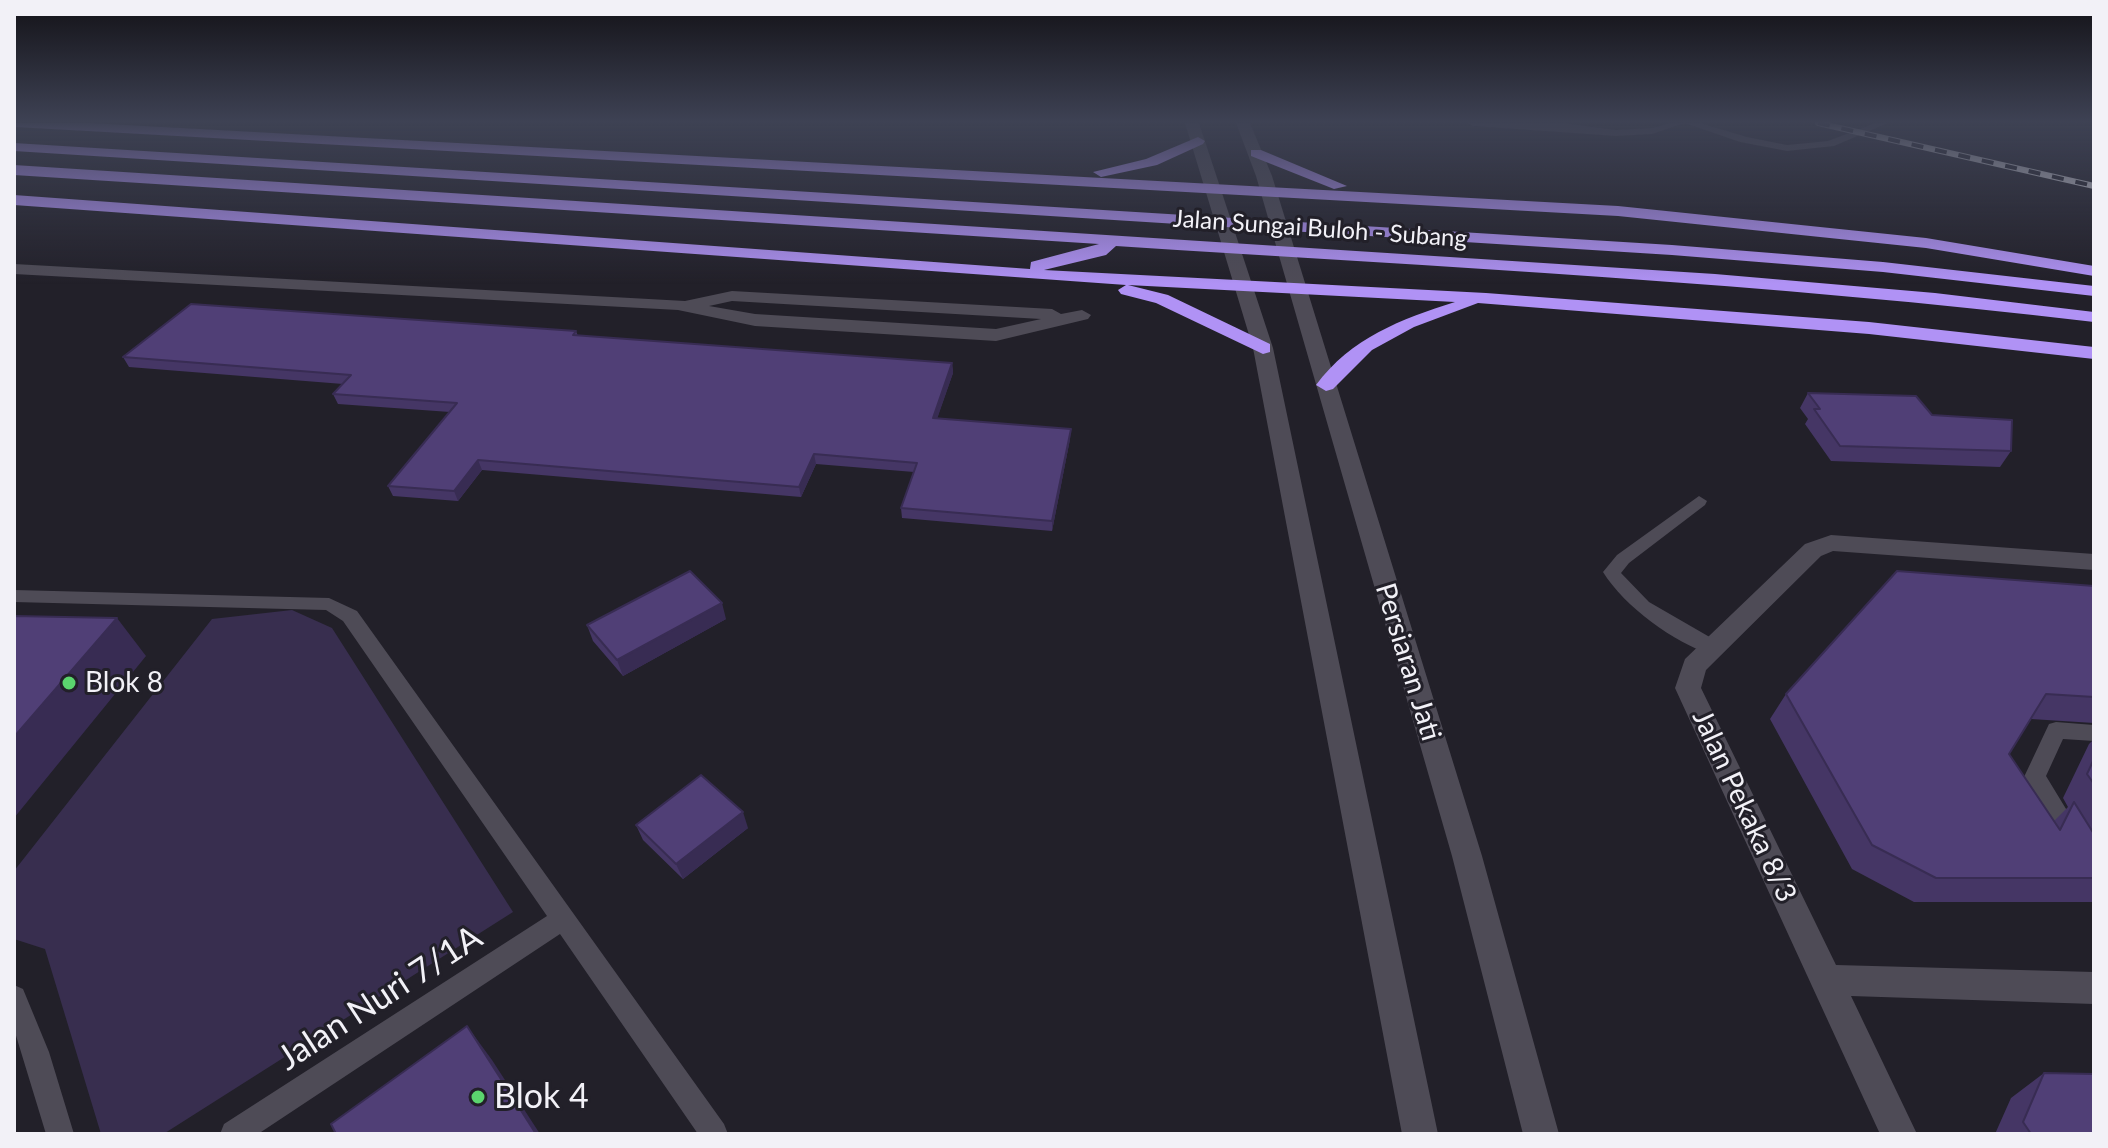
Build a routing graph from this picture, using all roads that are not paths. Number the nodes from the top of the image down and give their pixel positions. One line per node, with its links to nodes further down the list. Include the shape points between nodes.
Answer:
1 (117, 177): 24 (highway, Jalan Sungai Buloh - Subang, via 1715,279)
2 (537, 177): 21 (highway, Jalan Sungai Buloh - Subang, via 1913,267)
3 (972, 177): 8 (highway, Jalan Sungai Buloh - Subang)
4 (1042, 177): 8 (highway)
5 (1209, 177): 10 (main road)
6 (1263, 177): 11 (main road, Persiaran Jati)
7 (1312, 177): 12 (highway)
8 (1015, 179): 9 (highway, Jalan Sungai Buloh - Subang)
9 (1093, 183): 10 (highway, Jalan Sungai Buloh - Subang); 17 (highway, via 1123,204 1132,220 1121,238 1100,251)
10 (1213, 190): 11 (highway, Jalan Sungai Buloh - Subang); 19 (main road)
11 (1268, 191): 12 (highway, Jalan Sungai Buloh - Subang); 20 (main road, Persiaran Jati)
12 (1390, 198): 14 (highway, Jalan Sungai Buloh - Subang)
13 (14, 200): 17 (highway)
14 (1436, 200): 16 (highway, Jalan Sungai Buloh - Subang, via 1618,211 1926,243); 22 (highway, via 1389,222 1391,243 1422,271)
15 (14, 269): 23 (main road)
16 (2094, 271)
17 (1002, 272): 18 (highway)
18 (1074, 277): 19 (highway); 25 (highway, via 1162,299)
19 (1244, 285): 20 (highway); 25 (main road)
20 (1296, 287): 22 (highway); 27 (main road, Persiaran Jati)
21 (2094, 291)
22 (1486, 298): 26 (highway, via 1869,328); 27 (highway, via 1407,323 1365,346)
23 (678, 305): 23 (main road, via 755,320 996,335 1082,315 732,296)
24 (2094, 317)
25 (1263, 348): 41 (main road)
26 (2094, 353)
27 (1326, 385): 42 (main road, Persiaran Jati, via 1467,856)
28 (1699, 501): 31 (lane, via 1612,572 1618,585 1640,604)
29 (2094, 562): 31 (main road, Jalan Pekaka 8/3, via 1831,543 1813,550)
30 (14, 596): 34 (lane, via 329,604 350,616)
31 (1713, 648): 35 (main road, Jalan Pekaka 8/3, via 1694,666 1688,688)
32 (2094, 733): 33 (lane, via 2056,730 2035,777)
33 (2094, 875)
34 (563, 919): 39 (lane, Jalan Nuri 7/1A); 40 (lane)
35 (1827, 980): 36 (main road); 43 (main road, Jalan Pekaka 8/3)
36 (2094, 988)
37 (14, 997): 38 (lane)
38 (60, 1134)
39 (234, 1134)
40 (714, 1134)
41 (1420, 1134)
42 (1541, 1134)
43 (1899, 1134)

